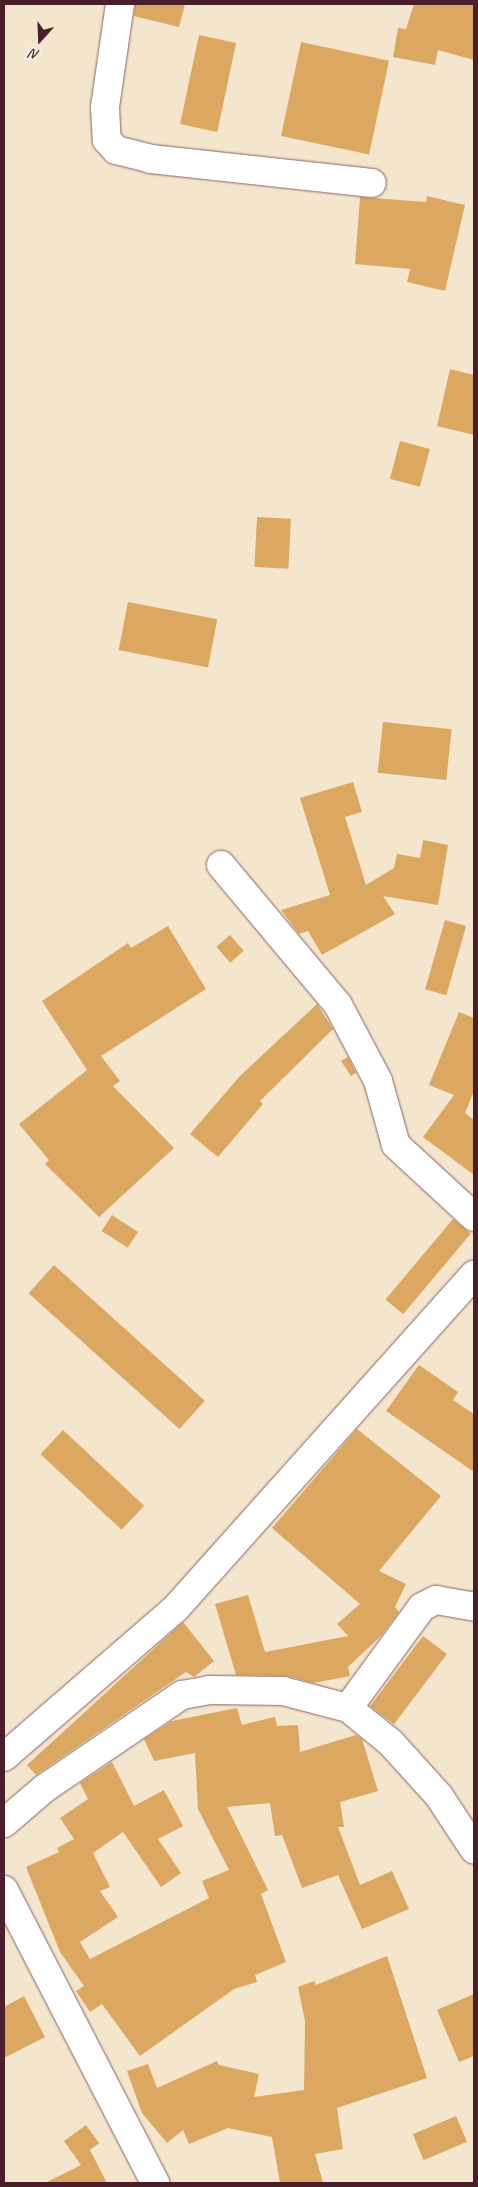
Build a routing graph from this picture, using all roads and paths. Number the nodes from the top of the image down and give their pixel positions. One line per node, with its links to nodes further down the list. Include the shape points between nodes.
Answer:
1 (120, 4): 2 (street, via 106,107 108,140 116,150 151,159)
2 (372, 183)
3 (221, 865): 4 (street, via 338,1005 378,1081 396,1146)
4 (474, 1217)
5 (474, 1275): 8 (street, via 176,1608)
6 (474, 1607): 7 (street, via 436,1600 422,1607)
7 (348, 1708): 9 (street, via 283,1691 209,1690 182,1695 45,1788); 10 (street, via 391,1743 439,1796)
8 (4, 1757)
9 (4, 1823)
10 (474, 1850)
11 (4, 1890): 12 (street)
12 (155, 2183)

